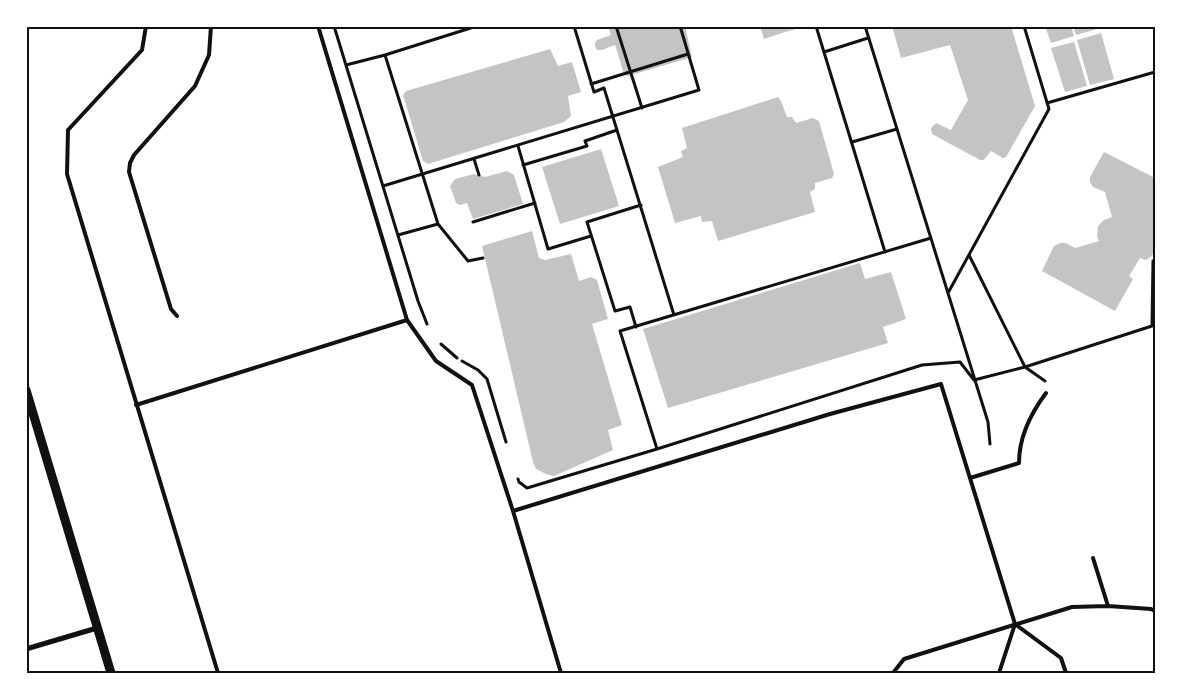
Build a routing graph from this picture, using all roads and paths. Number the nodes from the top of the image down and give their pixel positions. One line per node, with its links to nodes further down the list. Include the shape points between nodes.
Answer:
1 (146, 26): 54 (lane, via 142,50 68,130 67,174)
2 (211, 26): 45 (lane, via 208,55 195,86 130,163 129,172 171,309)
3 (318, 26): 46 (lane)
4 (334, 26): 16 (path)
5 (477, 26): 15 (path)
6 (574, 26): 19 (path)
7 (616, 26): 17 (path)
8 (680, 26): 14 (path)
9 (816, 26): 13 (path)
10 (865, 26): 12 (path)
11 (1024, 26): 20 (path)
12 (868, 38): 13 (path); 23 (path)
13 (824, 52): 25 (path)
14 (688, 54): 17 (path); 21 (path, via 699,90)
15 (385, 55): 16 (path); 29 (path)
16 (346, 65): 31 (path)
17 (630, 72): 19 (path); 21 (path)
18 (1155, 72): 20 (path)
19 (591, 84): 22 (path, via 594,92 604,88)
20 (1047, 103): 40 (path, via 1049,109)
21 (642, 108): 22 (path)
22 (614, 117): 24 (path); 26 (path)
23 (897, 129): 25 (path); 38 (path)
24 (617, 130): 28 (path, via 585,141 587,146); 33 (path)
25 (852, 142): 39 (path)
26 (518, 146): 27 (path); 28 (path)
27 (474, 159): 29 (path); 30 (path)
28 (523, 164): 32 (path)
29 (421, 175): 31 (path); 35 (path)
30 (479, 175)
31 (383, 186): 36 (path)
32 (535, 203): 34 (path); 37 (path, via 548,249)
33 (640, 205): 37 (path, via 586,222); 44 (path)
34 (473, 222)
35 (438, 224): 36 (path); 41 (path, via 468,261)
36 (398, 235): 49 (path, via 418,301)
37 (591, 236): 47 (path, via 614,311 630,307)
38 (931, 238): 39 (path); 43 (path)
39 (886, 252): 44 (path)
40 (969, 255): 43 (path); 51 (path, via 1025,367)
41 (483, 258)
42 (1153, 260): 48 (path)
43 (947, 294): 56 (path, via 988,422)
44 (674, 315): 47 (path)
45 (177, 316)
46 (407, 320): 54 (lane); 61 (lane, via 436,360 472,386)
47 (636, 326): 57 (path, via 620,331)
48 (1152, 326)
49 (432, 330)
50 (440, 343): 55 (path, via 486,379)
51 (1046, 382)
52 (26, 390): 66 (street)
53 (1046, 393): 59 (lane, via 1034,409 1019,450 1019,463)
54 (136, 405): 69 (lane)
55 (507, 444)
56 (990, 444)
57 (657, 449)
58 (515, 472): 60 (path, via 519,482)
59 (970, 478): 61 (lane, via 940,384); 65 (lane)
60 (527, 488)
61 (513, 511): 70 (lane)
62 (1093, 558): 63 (lane)
63 (1108, 606): 64 (lane); 65 (lane, via 1072,607)
64 (1155, 611)
65 (1015, 624): 71 (lane, via 904,659); 72 (lane); 73 (lane, via 1061,658)
66 (97, 628): 67 (street); 68 (street)
67 (26, 649)
68 (111, 673)
69 (218, 673)
70 (561, 673)
71 (894, 673)
72 (999, 673)
73 (1066, 673)

